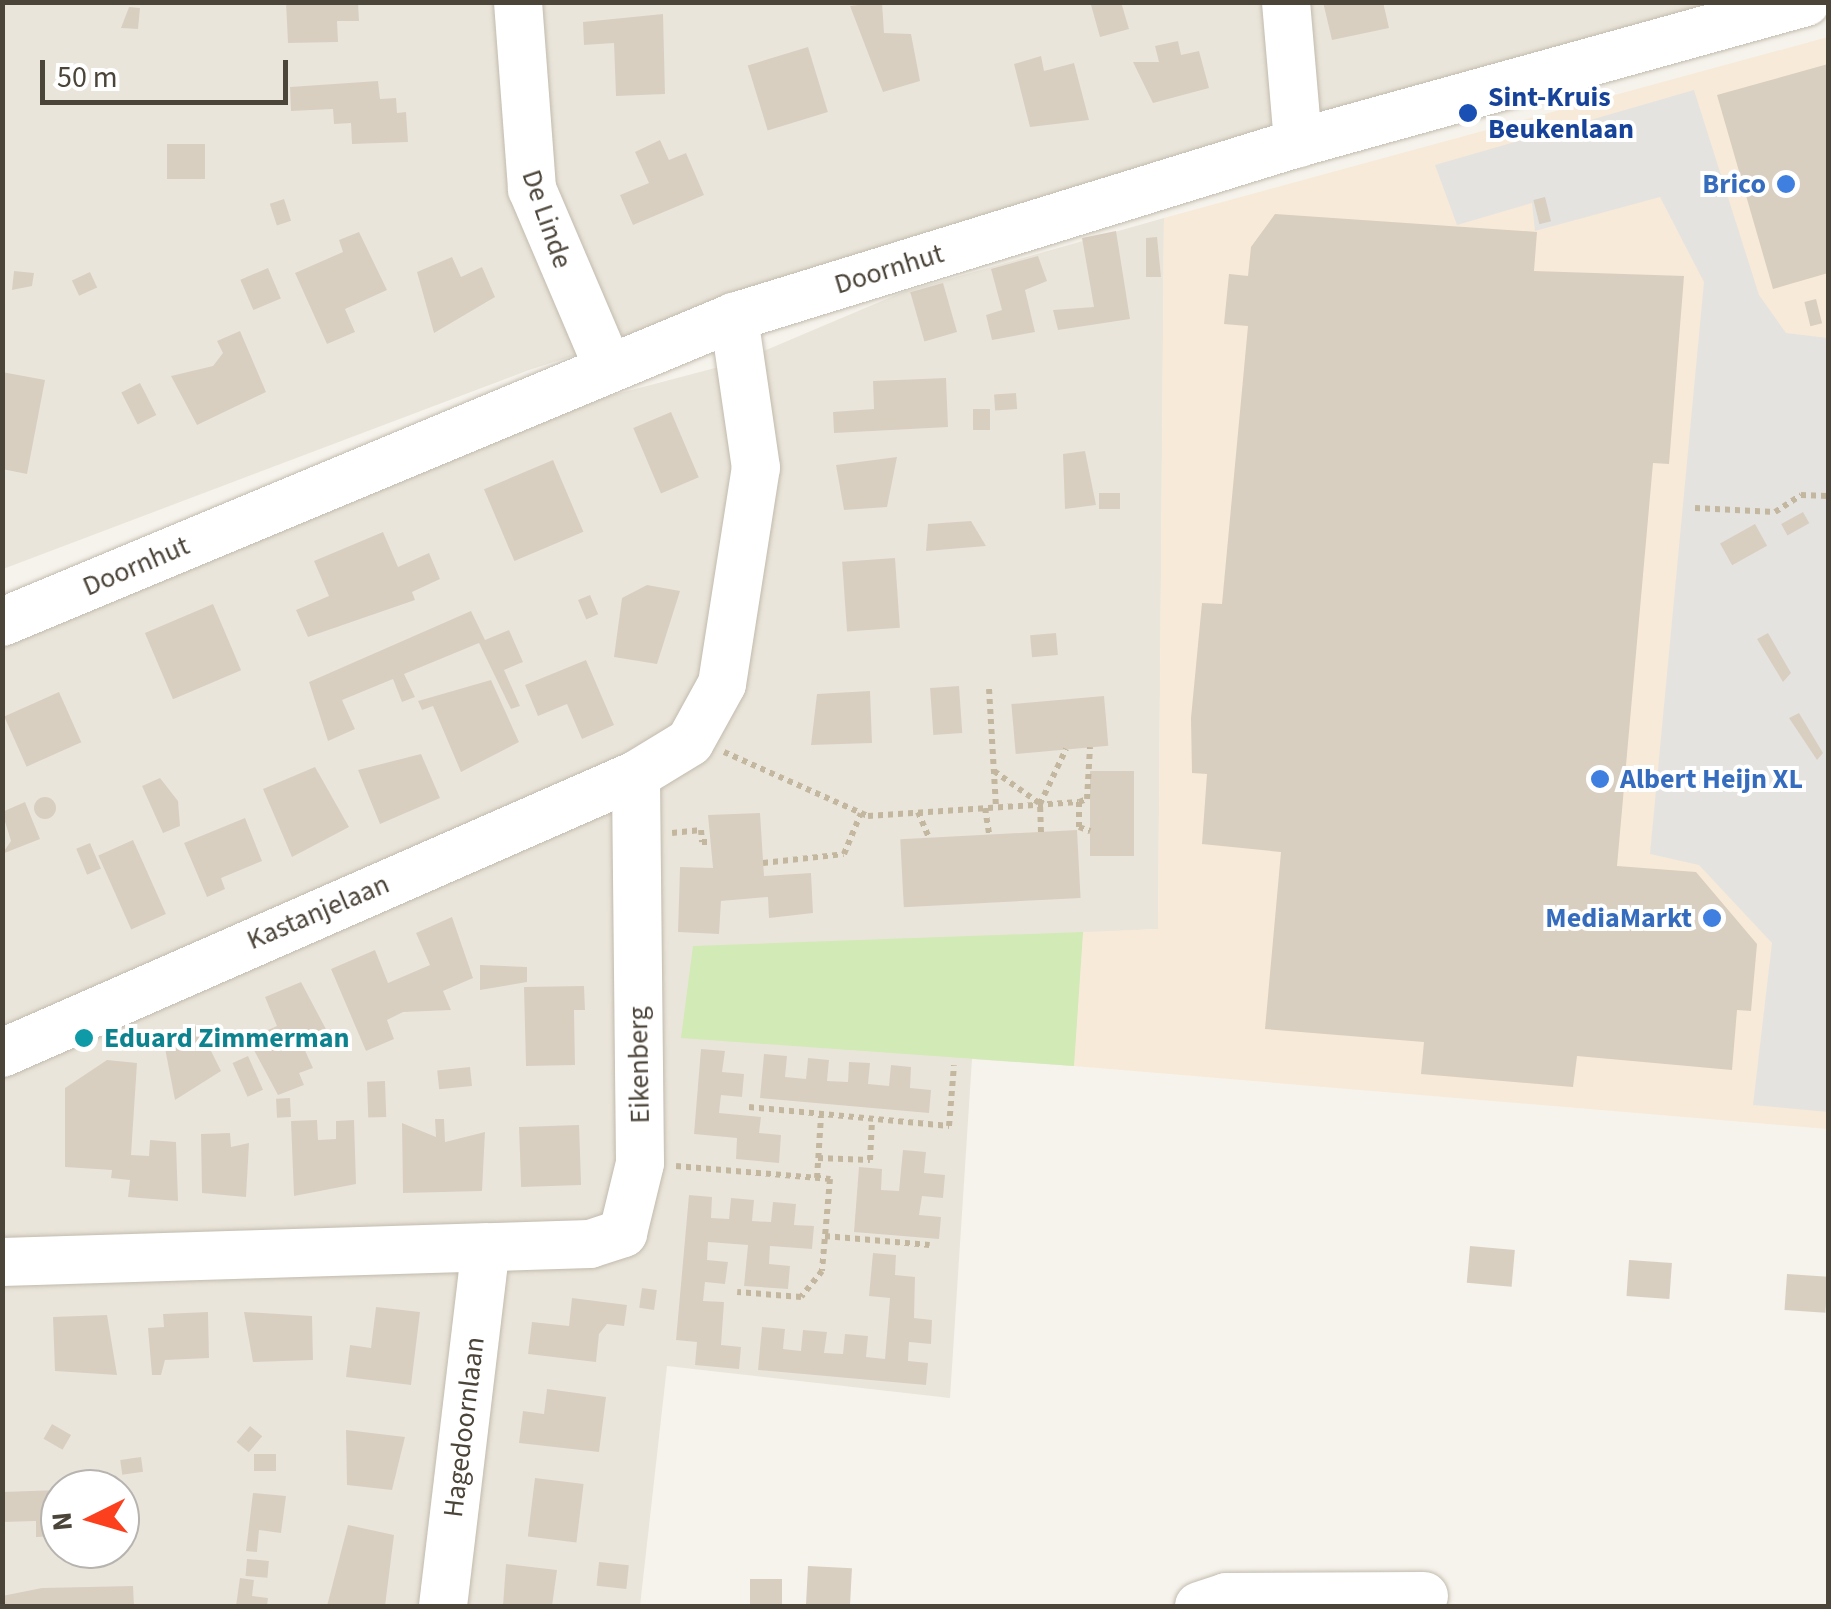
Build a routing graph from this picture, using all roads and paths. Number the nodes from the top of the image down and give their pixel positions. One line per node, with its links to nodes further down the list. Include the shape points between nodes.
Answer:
1 (518, 2): 6 (street, De Linde, via 532,190)
2 (1286, 2): 4 (street)
3 (1806, 2): 4 (street, Doornhut)
4 (1298, 143): 5 (street, Doornhut)
5 (734, 317): 6 (street, Doornhut); 11 (street, via 752,402 754,490 722,684)
6 (608, 367): 9 (street, Doornhut)
7 (1828, 496): 8 (path, via 1801,496 1774,512)
8 (1695, 508)
9 (2, 622)
10 (990, 689): 14 (path)
11 (693, 738): 15 (street); 20 (path)
12 (1090, 747): 16 (path, via 1087,799)
13 (1066, 748): 17 (path)
14 (994, 771): 17 (path); 18 (path)
15 (636, 775): 27 (street, Kastanjelaan); 33 (street, Eikenberg)
16 (1079, 802): 17 (path); 22 (path, via 1079,827)
17 (1040, 804): 18 (path); 23 (path)
18 (996, 807): 19 (path)
19 (985, 808): 21 (path); 24 (path)
20 (861, 812): 21 (path); 26 (path, via 844,854)
21 (918, 812): 25 (path)
22 (1090, 831)
23 (1042, 832)
24 (989, 834)
25 (928, 836)
26 (763, 863)
27 (2, 1053)
28 (954, 1065): 31 (path, via 949,1126)
29 (749, 1107): 30 (path)
30 (821, 1116): 31 (path); 32 (path)
31 (872, 1120): 32 (path, via 870,1160)
32 (818, 1158): 34 (path)
33 (640, 1163): 34 (path); 37 (street, Eikenberg, via 632,1220 609,1240)
34 (817, 1178): 35 (path, via 830,1179)
35 (824, 1236): 36 (path); 39 (path, via 822,1271 801,1297)
36 (930, 1246)
37 (486, 1248): 38 (street, Eikenberg); 41 (street, Hagedoornlaan)
38 (2, 1262)
39 (737, 1292)
40 (1424, 1596): 42 (street, via 1226,1598)
41 (443, 1606)
42 (1200, 1606)

